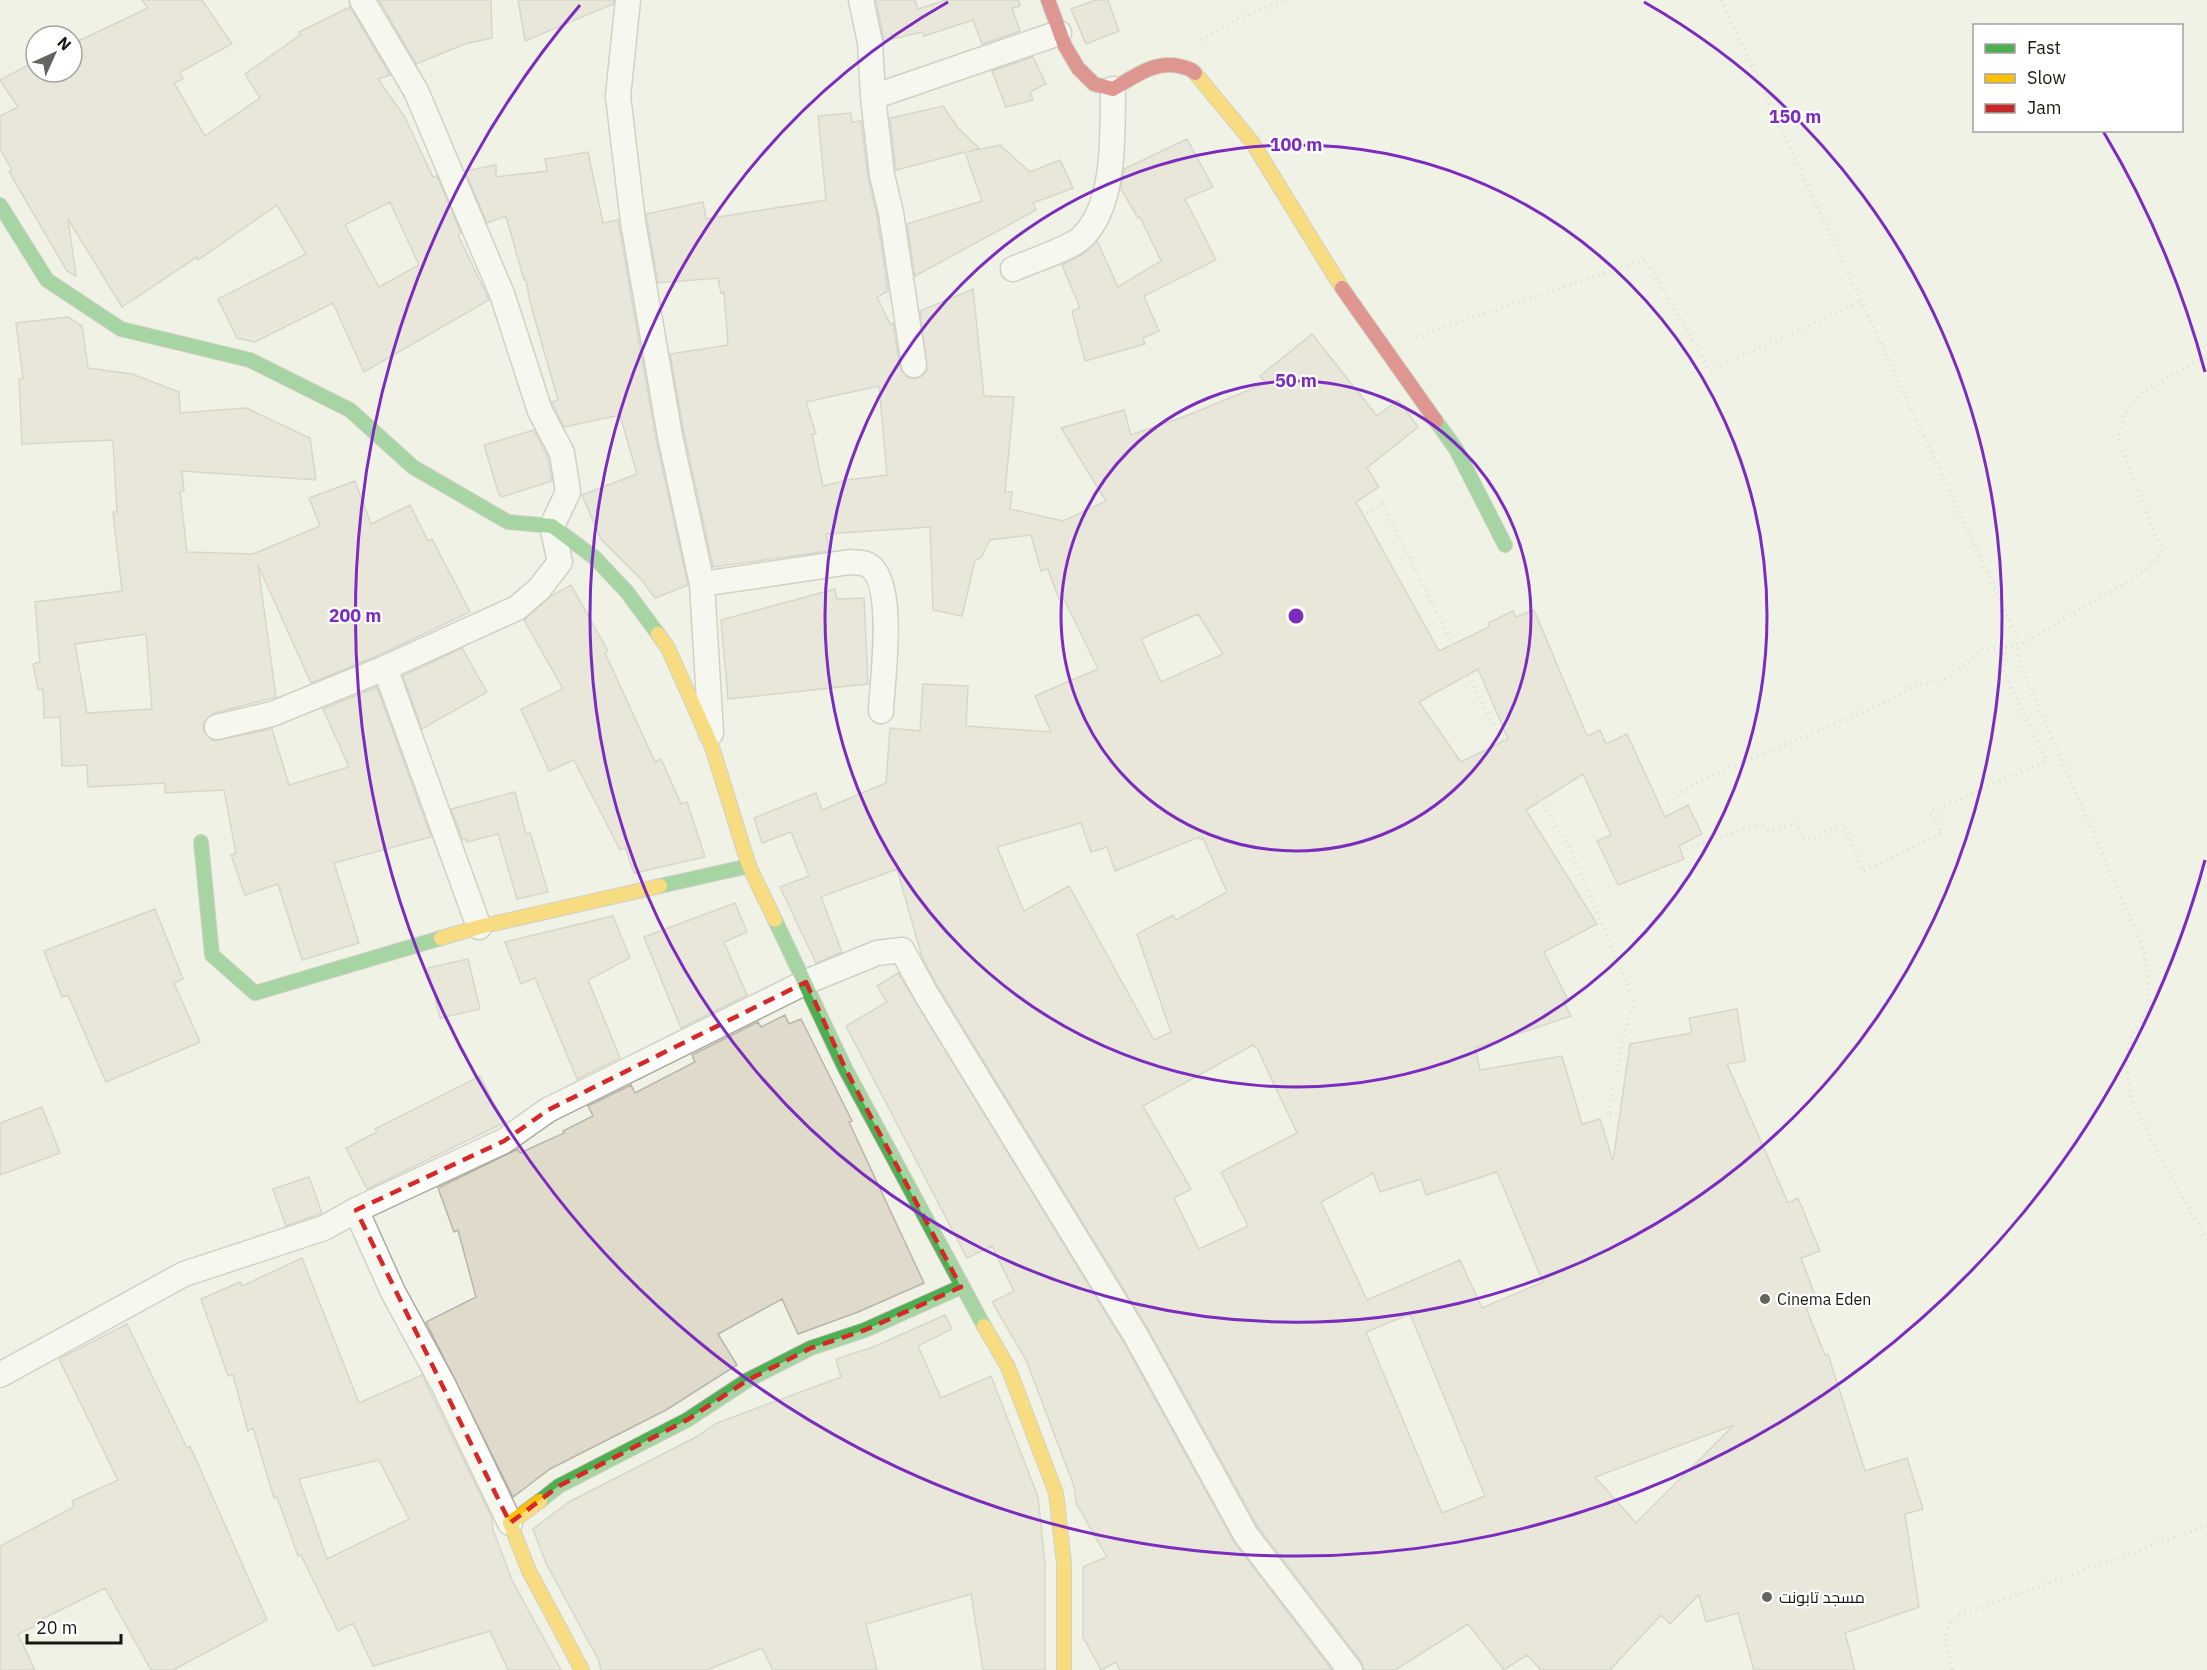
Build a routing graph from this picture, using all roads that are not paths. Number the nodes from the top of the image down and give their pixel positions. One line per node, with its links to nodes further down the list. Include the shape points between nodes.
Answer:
1 (362, 0): 11 (street, via 416,91 501,294 540,411 561,453 568,492)
2 (628, 0): 13 (street, via 618,96 633,222 670,436)
3 (861, 0): 7 (street, via 870,42)
4 (1048, 0): 5 (street)
5 (1059, 33): 6 (street, via 1082,72 1095,84); 7 (street)
6 (1113, 89): 9 (street, via 1107,194 1096,218 1080,239); 12 (street, via 1146,69 1168,64 1192,69 1251,142 1341,287 1456,449)
7 (873, 97): 10 (street, via 882,175)
8 (0, 205): 11 (street, via 47,280 121,329 250,360 350,410 413,467 508,522)
9 (1013, 269)
10 (915, 365)
11 (552, 526): 14 (street, via 560,562 517,608); 17 (street, via 596,558 668,648)
12 (1505, 545)
13 (702, 584): 15 (street, via 850,562 868,565 880,578 886,605); 17 (street)
14 (385, 668): 16 (street, via 272,714); 20 (street)
15 (881, 711)
16 (217, 727)
17 (712, 747): 19 (street)
18 (201, 842): 20 (street, via 212,956 255,993)
19 (749, 866): 20 (street); 21 (street)
20 (479, 927)
21 (806, 982): 22 (street, via 548,1110 504,1141); 23 (street, via 845,1068); 28 (street, via 878,953 902,950 1136,1336 1245,1535)
22 (356, 1210): 24 (street, via 324,1228 184,1274); 25 (street, via 393,1292 444,1386)
23 (961, 1287): 25 (street, via 865,1330 811,1347 748,1380 687,1420 559,1486); 27 (street, via 1008,1367 1056,1493 1064,1563)
24 (0, 1375)
25 (510, 1523): 26 (street, via 529,1571)
26 (582, 1670)
27 (1064, 1670)
28 (1350, 1670)

